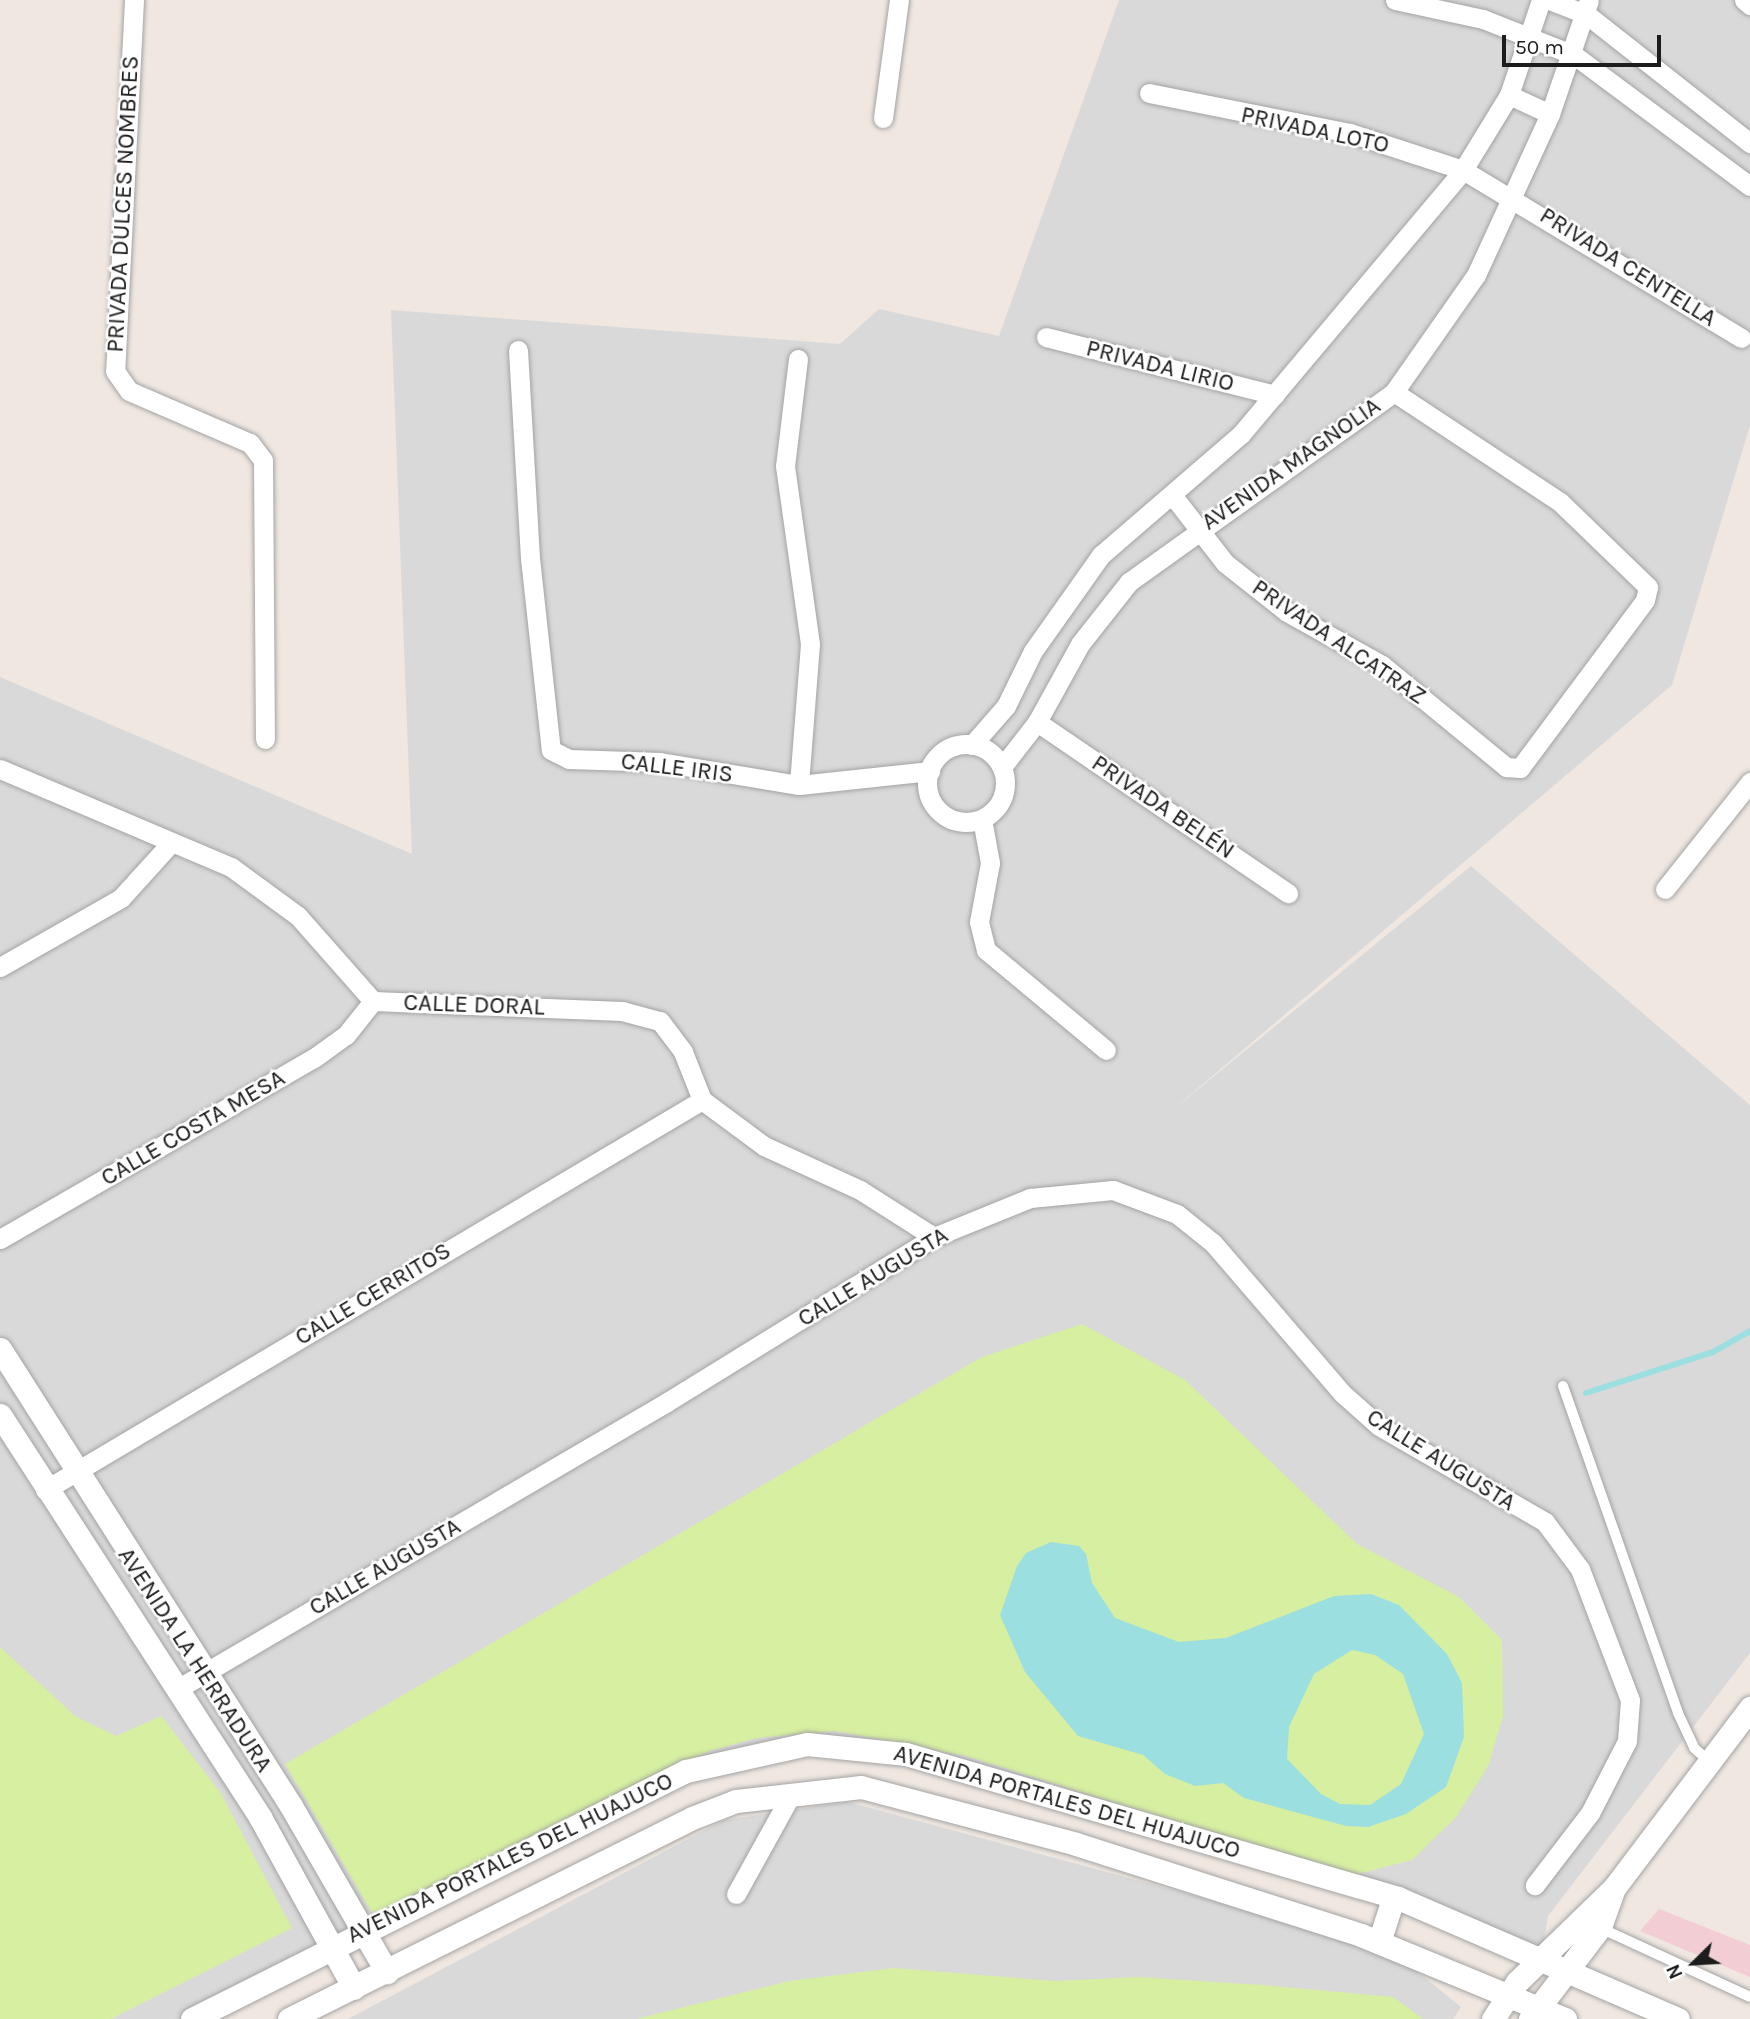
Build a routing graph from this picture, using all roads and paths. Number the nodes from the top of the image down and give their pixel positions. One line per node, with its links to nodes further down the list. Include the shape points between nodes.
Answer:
1 (134, 0): 28 (street, PRIVADA DULCES NOMBRES, via 115,371 129,391 250,443 263,460)
2 (899, 0): 14 (street)
3 (1395, 0): 9 (street)
4 (1541, 0): 9 (street, AVENIDA MAGNOLIA)
5 (1549, 0): 8 (street)
6 (1744, 0): 7 (street)
7 (1750, 5)
8 (1587, 7): 10 (street, AVENIDA MAGNOLIA); 15 (street)
9 (1532, 36): 10 (street); 12 (street, AVENIDA MAGNOLIA)
10 (1574, 55): 13 (street, AVENIDA MAGNOLIA); 17 (street)
11 (1149, 93): 16 (street, PRIVADA LOTO, via 1350,132)
12 (1509, 95): 13 (street); 16 (street, AVENIDA MAGNOLIA)
13 (1550, 114): 18 (street, AVENIDA MAGNOLIA)
14 (883, 118)
15 (1750, 143)
16 (1462, 170): 18 (street, PRIVADA LOTO); 24 (street, AVENIDA MAGNOLIA)
17 (1750, 186)
18 (1514, 198): 20 (street, PRIVADA CENTELLA); 23 (street, AVENIDA MAGNOLIA, via 1476,275)
19 (1046, 337): 24 (street, PRIVADA LIRIO)
20 (1741, 338)
21 (518, 350): 34 (street, CALLE IRIS, via 546,736 555,754 660,762)
22 (798, 359): 34 (street, via 785,466 810,644)
23 (1394, 392): 26 (street, AVENIDA MAGNOLIA); 26 (street, PRIVADA ALCATRAZ, via 1560,502 1648,587 1646,600 1527,765 1506,767 1382,664 1287,612 1225,563)
24 (1275, 395): 25 (street, AVENIDA MAGNOLIA)
25 (1173, 496): 26 (street, PRIVADA ALCATRAZ); 29 (street, AVENIDA MAGNOLIA, via 1101,555 1033,651 1006,706)
26 (1198, 528): 27 (street, AVENIDA MAGNOLIA, via 1129,582 1107,608)
27 (1037, 722): 30 (street, AVENIDA MAGNOLIA); 38 (street, PRIVADA BELÉN)
28 (265, 739)
29 (972, 744): 30 (street); 32 (street, via 946,750)
30 (1002, 767): 35 (street, via 1004,791)
31 (0, 769): 36 (street, CALLE DORAL)
32 (930, 771): 34 (street, CALLE IRIS); 35 (street, via 937,809 958,821)
33 (1750, 782): 37 (street)
34 (799, 785)
35 (982, 819): 41 (street, via 990,863 979,922 986,950)
36 (169, 845): 39 (street, via 121,898); 40 (street, CALLE DORAL, via 230,867 264,889 298,916)
37 (1665, 889)
38 (1288, 893)
39 (0, 967)
40 (373, 1001): 42 (street, CALLE DORAL, via 643,1014 671,1032); 44 (street, CALLE COSTA MESA, via 346,1035 314,1058)
41 (1106, 1050)
42 (702, 1100): 43 (street, CALLE DORAL, via 764,1146 860,1190); 48 (street, CALLE CERRITOS)
43 (934, 1237): 50 (street, CALLE AUGUSTA, via 667,1402); 55 (street, CALLE AUGUSTA, via 1030,1198 1113,1190 1146,1198 1213,1243 1343,1394 1378,1426 1545,1522 1580,1569 1630,1700 1627,1741 1607,1781)
44 (0, 1239)
45 (0, 1349): 48 (street, AVENIDA LA HERRADURA)
46 (1563, 1386): 53 (lane, via 1678,1713 1694,1748)
47 (0, 1415): 49 (street, AVENIDA LA HERRADURA)
48 (74, 1471): 49 (street, CALLE CERRITOS); 50 (street, AVENIDA LA HERRADURA)
49 (45, 1490): 51 (street, AVENIDA LA HERRADURA)
50 (202, 1673): 51 (street, CALLE AUGUSTA); 59 (street, AVENIDA LA HERRADURA)
51 (179, 1688): 61 (street, AVENIDA LA HERRADURA)
52 (1750, 1708): 53 (street)
53 (1709, 1762): 58 (street)
54 (792, 1793): 56 (street); 60 (street, AVENIDA PORTALES DEL HUAJUCO, via 888,1792 1076,1844); 63 (street, AVENIDA PORTALES DEL HUAJUCO, via 736,1801 692,1818)
55 (1535, 1885)
56 (736, 1894)
57 (1394, 1899): 59 (street, AVENIDA PORTALES DEL HUAJUCO, via 906,1754 807,1744 686,1771); 60 (street); 62 (street, AVENIDA PORTALES DEL HUAJUCO, via 1446,1915)
58 (1590, 1921): 62 (street); 65 (lane)
59 (364, 1930): 61 (street, AVENIDA PORTALES DEL HUAJUCO); 63 (street, AVENIDA LA HERRADURA)
60 (1379, 1942): 66 (street, AVENIDA PORTALES DEL HUAJUCO)
61 (332, 1947): 64 (street, AVENIDA LA HERRADURA); 68 (street, AVENIDA PORTALES DEL HUAJUCO)
62 (1551, 1966): 66 (street); 67 (street); 72 (street, AVENIDA PORTALES DEL HUAJUCO)
63 (387, 1972): 64 (street, AVENIDA PORTALES DEL HUAJUCO)
64 (354, 1988): 69 (street, AVENIDA PORTALES DEL HUAJUCO)
65 (1750, 1997)
66 (1504, 1998): 67 (street, AVENIDA PORTALES DEL HUAJUCO); 70 (street)
67 (1533, 2014): 71 (street, AVENIDA PORTALES DEL HUAJUCO)
68 (192, 2019)
69 (289, 2019)
70 (1493, 2019)
71 (1565, 2019)
72 (1678, 2019)

